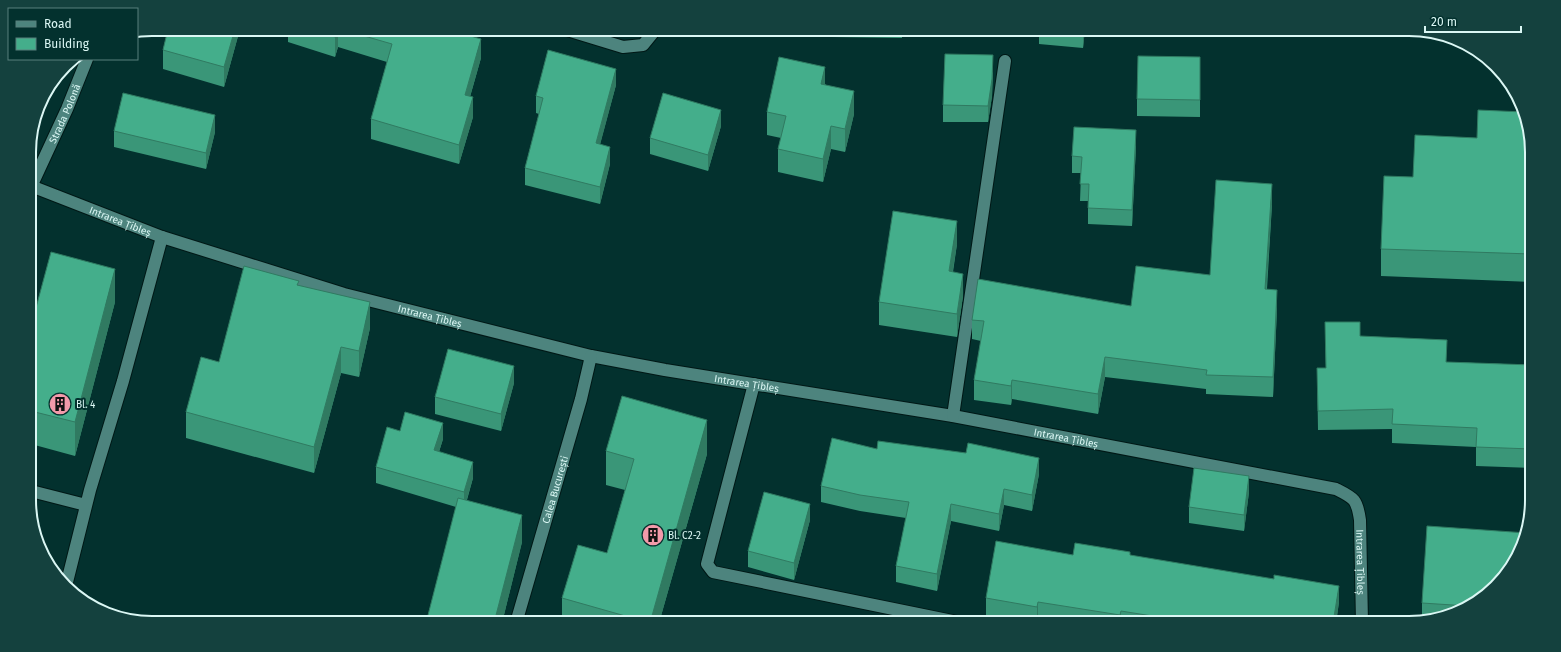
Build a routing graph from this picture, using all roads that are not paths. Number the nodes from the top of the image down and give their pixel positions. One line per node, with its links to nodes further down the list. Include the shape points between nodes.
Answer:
1 (587, 36): 2 (street, via 623,47 642,45)
2 (650, 36)
3 (87, 60): 5 (street, Strada Polonă)
4 (1005, 61): 10 (street)
5 (36, 175)
6 (36, 190): 7 (street, Intrarea Țibleș)
7 (162, 237): 8 (street, Intrarea Țibleș, via 344,294); 12 (street, via 124,381)
8 (592, 356): 9 (street, Intrarea Țibleș); 14 (street, Calea București)
9 (754, 384): 10 (street, Intrarea Țibleș); 15 (street, via 707,564 713,572)
10 (953, 416): 16 (street, Intrarea Țibleș, via 1336,489 1351,496 1358,505 1360,520)
11 (36, 492): 12 (street)
12 (86, 505): 13 (street)
13 (68, 579)
14 (518, 616)
15 (928, 616)
16 (1362, 616)

